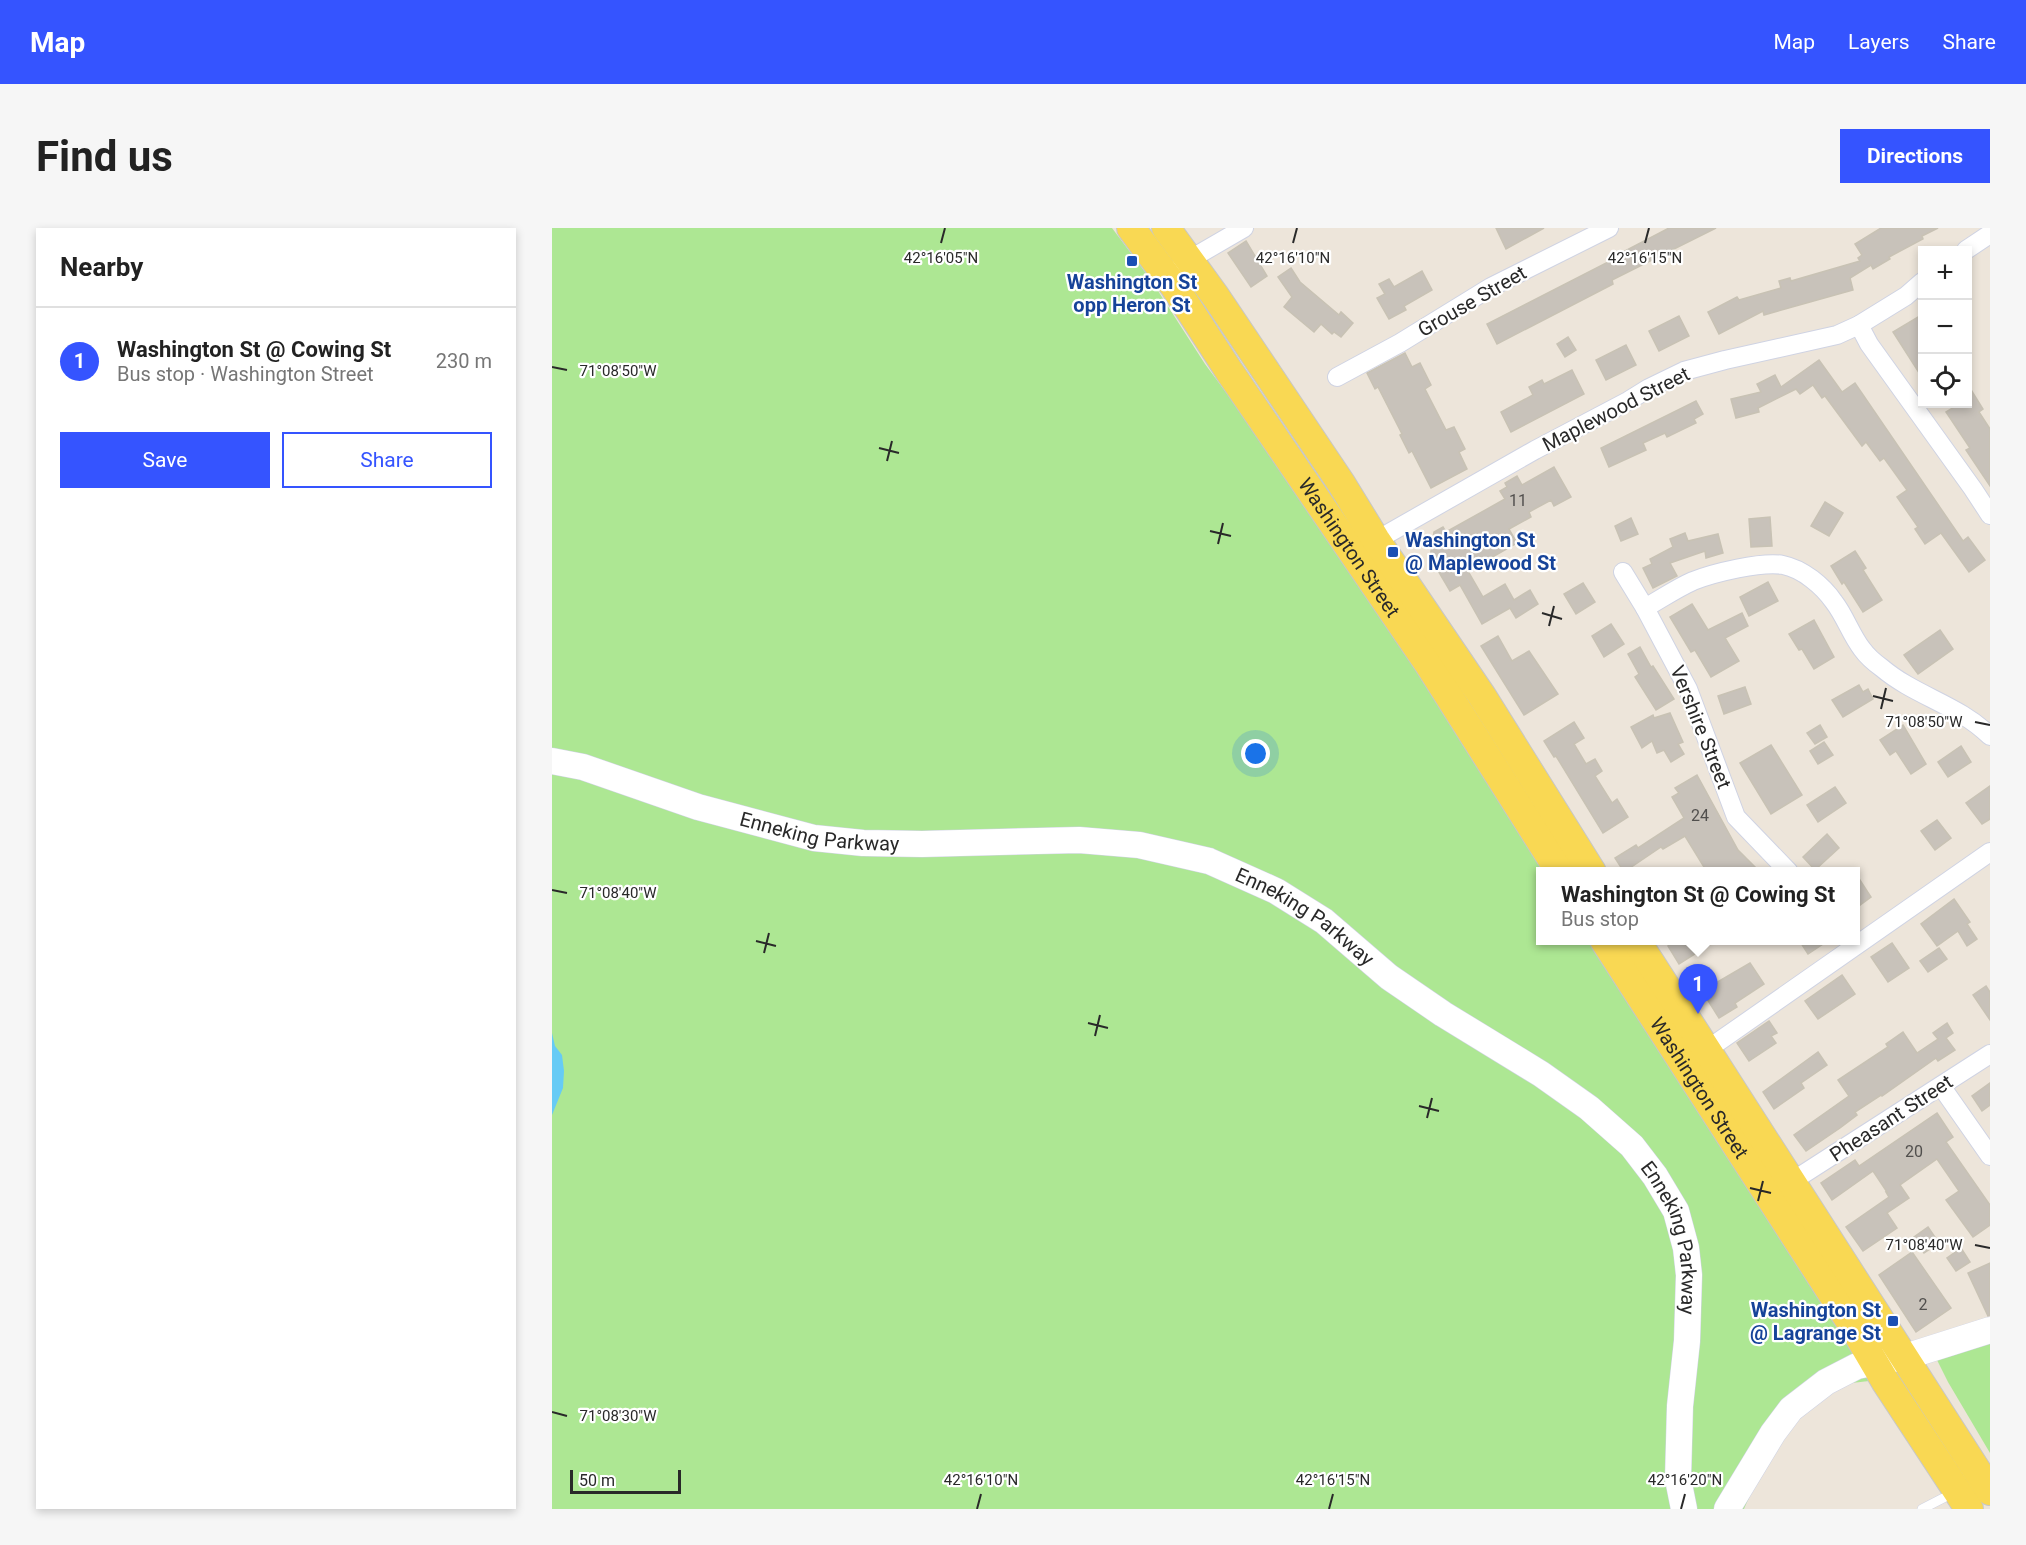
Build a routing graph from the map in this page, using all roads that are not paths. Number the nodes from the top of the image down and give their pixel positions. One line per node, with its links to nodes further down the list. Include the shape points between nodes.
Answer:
1 (1131, 228): 8 (main road, Washington Street)
2 (1166, 228): 7 (main road, Washington Street)
3 (1244, 228): 7 (street)
4 (1609, 228): 11 (street, Grouse Street, via 1491,287)
5 (1990, 234): 6 (street)
6 (1972, 246)
7 (1190, 259): 8 (street); 13 (main road, Washington Street, via 1341,483)
8 (1165, 273): 13 (main road, Washington Street, via 1229,371)
9 (1918, 286): 10 (street, Maplewood Street)
10 (1859, 325): 12 (street); 13 (street, Maplewood Street, via 1838,335 1684,371)
11 (1337, 377)
12 (1990, 515)
13 (1365, 547): 19 (main road, Washington Street, via 1428,663); 20 (main road, Washington Street, via 1482,696)
14 (1623, 572): 15 (street, Vershire Street)
15 (1645, 608): 16 (street, via 1694,581 1744,567 1782,565 1799,571 1822,587 1834,602 1862,651 1915,691 1978,724); 21 (street, Vershire Street, via 1688,689 1736,817)
16 (1990, 736)
17 (552, 761): 36 (main road, Enneking Parkway, via 814,838 922,844 1079,840 1139,846 1209,861 1276,891 1324,921 1389,977 1589,1108 1632,1146 1655,1176 1676,1211 1689,1275 1678,1479)
18 (1990, 852): 22 (street)
19 (1557, 867)
20 (1589, 867)
21 (1784, 867)
22 (1860, 936)
23 (1607, 945): 33 (main road, Washington Street)
24 (1639, 945): 26 (main road, Washington Street)
25 (1848, 945): 26 (street)
26 (1708, 1049): 30 (main road, Washington Street)
27 (1990, 1054): 28 (street, Pheasant Street)
28 (1941, 1086): 29 (street); 30 (street, Pheasant Street)
29 (1990, 1156)
30 (1791, 1182): 32 (main road, Washington Street)
31 (1990, 1330): 32 (main road)
32 (1905, 1357): 33 (main road); 34 (main road, Washington Street)
33 (1873, 1362): 35 (main road, Washington Street); 37 (main road, via 1826,1382 1791,1409)
34 (1990, 1491)
35 (1963, 1500): 38 (lane)
36 (1684, 1509)
37 (1726, 1509)
38 (1922, 1509)

